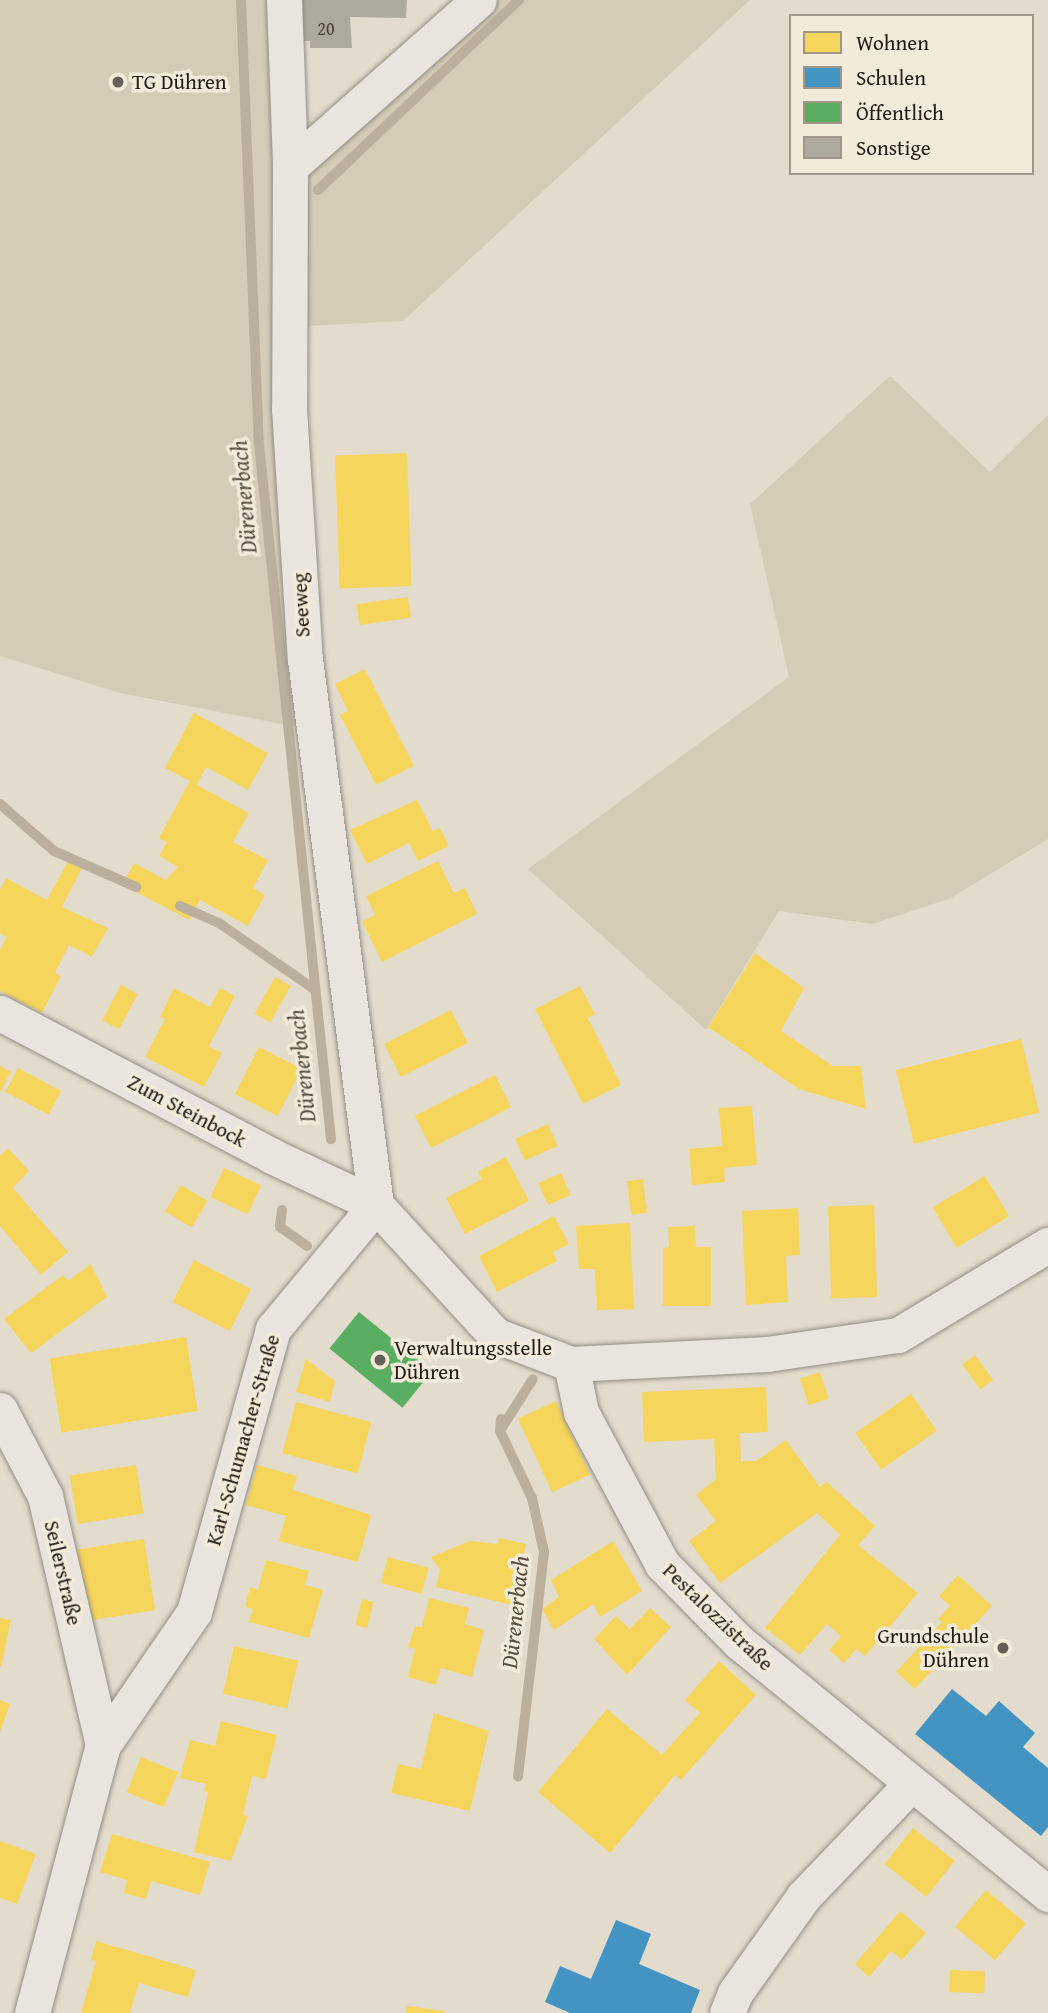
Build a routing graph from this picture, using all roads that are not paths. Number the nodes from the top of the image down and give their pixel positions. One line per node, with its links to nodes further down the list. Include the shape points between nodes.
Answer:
1 (284, 0): 3 (street, Seeweg)
2 (479, 0): 3 (street)
3 (290, 167): 5 (street, Seeweg, via 289,408 305,659)
4 (0, 1013): 5 (street, Zum Steinbock, via 272,1156)
5 (376, 1205): 7 (street, via 495,1335); 9 (street, Karl-Schumacher-Straße, via 273,1328 194,1612)
6 (1048, 1245): 7 (street, via 898,1335 768,1354)
7 (571, 1364): 10 (street, Pestalozzistraße, via 582,1412 662,1564 739,1642)
8 (0, 1410): 9 (street, Seilerstraße, via 45,1496)
9 (103, 1745): 12 (street, Karl-Schumacher-Straße)
10 (911, 1784): 11 (street, Pestalozzistraße); 13 (street, via 804,1896 735,1993)
11 (1048, 1894)
12 (32, 2013)
13 (727, 2013)

